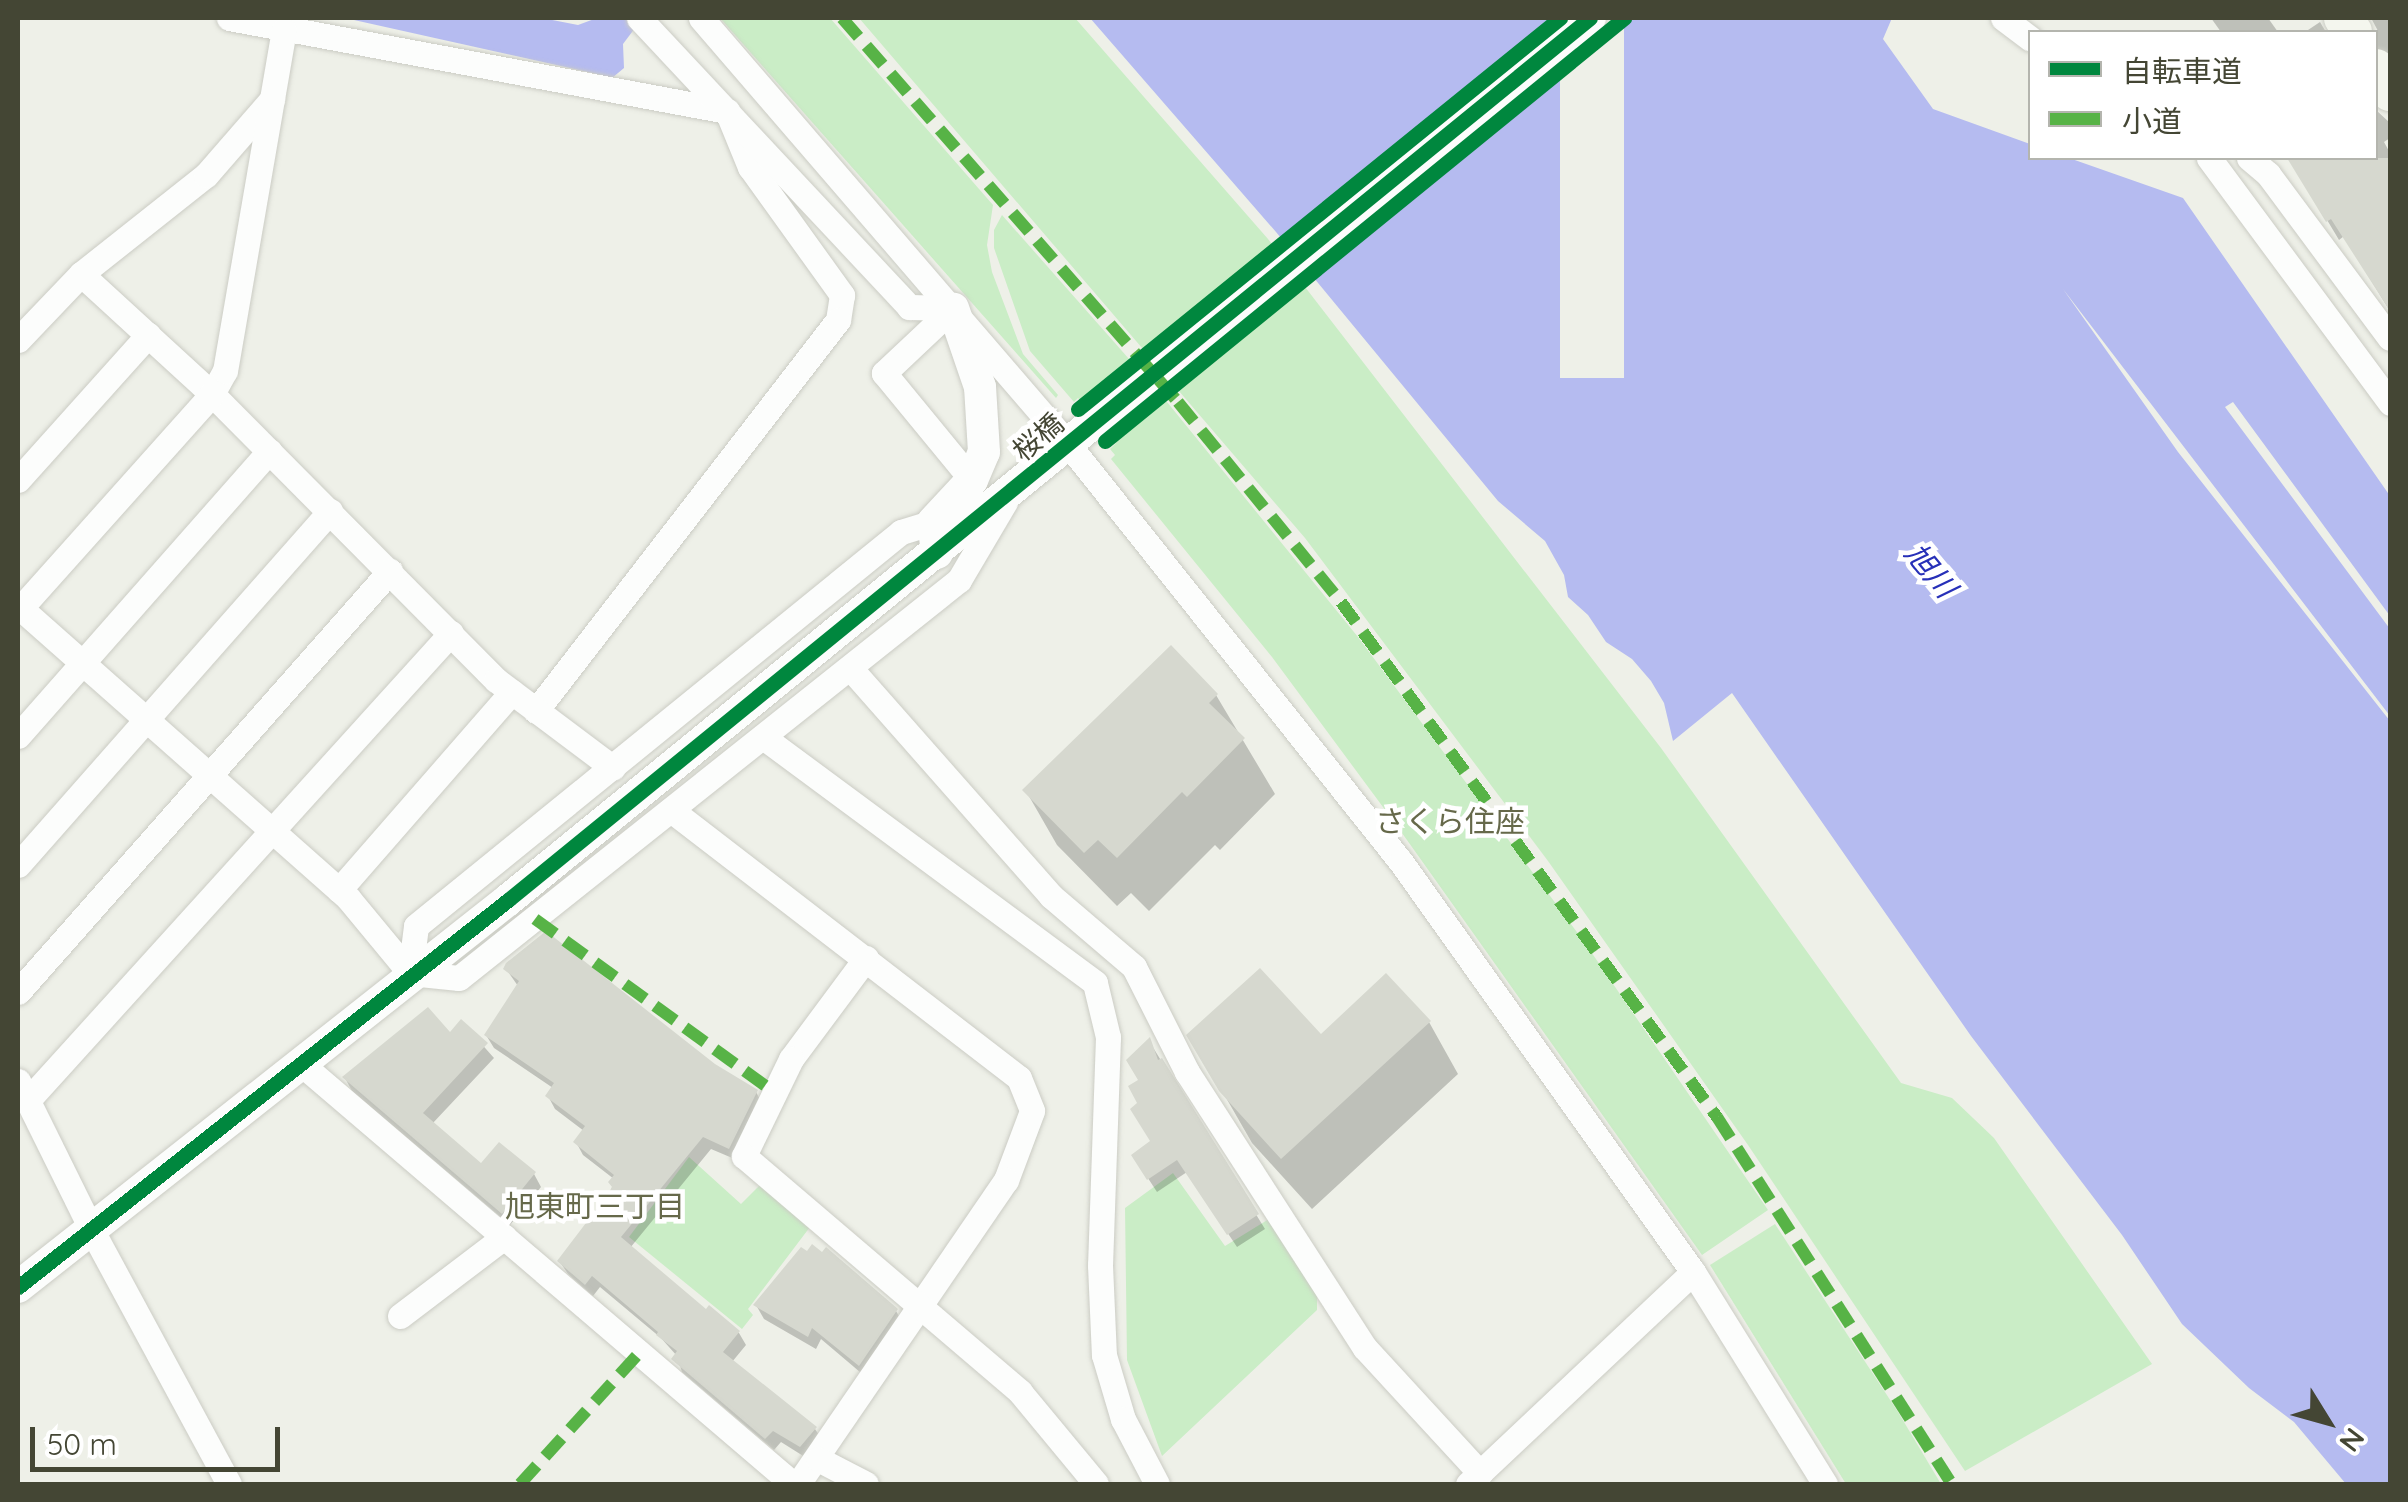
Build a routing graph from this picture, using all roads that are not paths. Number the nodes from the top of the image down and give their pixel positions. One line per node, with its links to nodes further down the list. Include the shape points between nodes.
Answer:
1 (229, 18): 6 (street)
2 (639, 18): 9 (street)
3 (701, 18): 13 (street)
4 (1590, 18): 19 (street, 桜橋)
5 (2003, 18): 7 (street)
6 (284, 30): 8 (street); 9 (street)
7 (2028, 37)
8 (272, 99): 12 (street, via 206,174); 17 (street, via 225,370)
9 (727, 112): 13 (street, via 909,306); 32 (street, via 750,166 842,295 838,320)
10 (2210, 160): 18 (street)
11 (2250, 160): 15 (street, via 2268,174)
12 (81, 274): 14 (street); 16 (street)
13 (953, 308): 19 (street); 22 (street, via 984,414 984,452); 22 (street, via 884,373)
14 (148, 335): 17 (street); 21 (street)
15 (2390, 338)
16 (18, 340)
17 (212, 394): 20 (street); 27 (street)
18 (2390, 404)
19 (1068, 444): 23 (street, 桜橋); 49 (street, via 1402,862)
20 (269, 451): 24 (street); 29 (street)
21 (18, 480)
22 (972, 480): 25 (street)
23 (1010, 493): 25 (street, 桜橋); 30 (street, via 960,580)
24 (330, 511): 26 (street); 33 (street)
25 (935, 537): 36 (street, via 901,532); 43 (street, via 508,900)
26 (390, 571): 28 (street); 37 (street)
27 (18, 608): 29 (street)
28 (451, 633): 31 (street); 39 (street)
29 (82, 663): 33 (street); 34 (street)
30 (851, 669): 35 (street); 54 (street, via 1051,896 1134,967 1186,1072 1365,1348)
31 (512, 692): 32 (street); 41 (street)
32 (536, 711): 36 (street)
33 (146, 719): 37 (street); 40 (street)
34 (18, 736)
35 (764, 738): 38 (street); 59 (street, via 1096,983 1108,1037 1100,1266 1104,1355 1123,1420)
36 (613, 768): 43 (street, via 416,926)
37 (210, 776): 39 (street); 44 (street)
38 (671, 810): 42 (street); 43 (street, via 459,978)
39 (274, 832): 41 (street); 46 (street)
40 (18, 865)
41 (339, 890): 43 (street)
42 (866, 958): 51 (street, via 1019,1078 1032,1112 1006,1180); 51 (street, via 790,1059 744,1156)
43 (410, 973): 45 (street)
44 (18, 992)
45 (299, 1062): 47 (street); 48 (street)
46 (23, 1090): 47 (street)
47 (90, 1227): 50 (street); 55 (street)
48 (504, 1237): 52 (street); 56 (street)
49 (1693, 1272): 54 (street); 60 (street)
50 (18, 1287)
51 (920, 1308): 53 (street); 58 (street, via 1020,1392)
52 (400, 1316)
53 (818, 1460): 56 (street); 57 (street)
54 (1474, 1479)
55 (229, 1484)
56 (796, 1484)
57 (866, 1484)
58 (1096, 1484)
59 (1156, 1484)
60 (1824, 1484)

